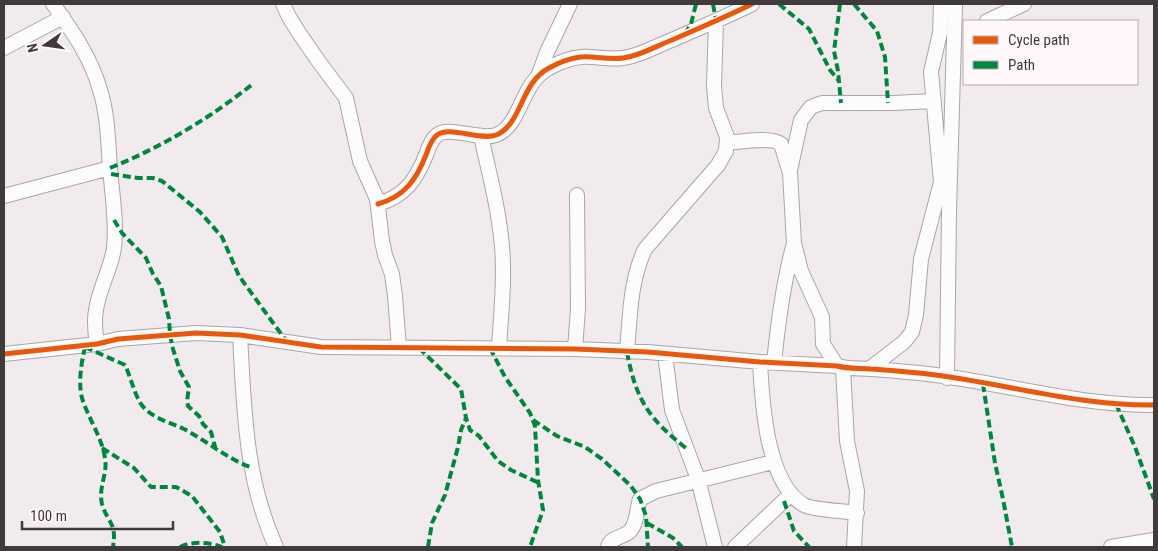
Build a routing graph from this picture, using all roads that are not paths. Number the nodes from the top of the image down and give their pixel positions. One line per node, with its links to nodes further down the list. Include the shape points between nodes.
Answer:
1 (53, 4): 8 (street)
2 (283, 4): 22 (street, via 299,33 346,98 360,161)
3 (570, 4): 14 (street)
4 (752, 4): 10 (street)
5 (941, 4): 12 (street)
6 (955, 4): 11 (street)
7 (1024, 4): 9 (street)
8 (63, 17): 13 (street); 18 (street, via 93,67 101,91)
9 (989, 20)
10 (716, 21): 14 (street, via 637,54 622,58 581,57); 17 (street, via 714,86 716,108)
11 (959, 32): 12 (street); 35 (street, via 949,211)
12 (940, 33): 15 (street, via 931,72)
13 (4, 48)
14 (539, 74): 16 (street, via 509,125 498,134)
15 (934, 101): 19 (street, via 822,103 811,107 801,120); 34 (street, via 941,182 921,259 912,332)
16 (481, 136): 22 (street, via 446,131 437,135 419,173 405,190 392,200); 27 (street, via 495,196 502,249)
17 (727, 143): 19 (street, via 777,141 783,149); 29 (street, via 718,165 645,249 638,263)
18 (110, 168): 21 (street); 25 (street, via 114,247 96,309)
19 (790, 173): 23 (street)
20 (577, 195): 28 (street)
21 (4, 196)
22 (378, 204): 26 (street, via 382,241 392,274)
23 (794, 243): 32 (street); 33 (street, via 801,271 822,317 823,344)
24 (240, 335): 25 (street, via 196,333 118,339); 26 (street, via 321,347); 42 (street, via 250,467 257,499)
25 (97, 344): 30 (street)
26 (399, 348): 27 (street)
27 (499, 348): 28 (street)
28 (575, 349): 29 (street)
29 (627, 352): 31 (street)
30 (4, 354)
31 (665, 354): 32 (street); 38 (street, via 672,410)
32 (767, 362): 33 (street); 37 (street, via 765,416)
33 (840, 367): 34 (street); 40 (street, via 846,441 857,491)
34 (869, 369): 35 (street)
35 (948, 378): 36 (street, via 1085,400)
36 (1154, 405)
37 (773, 462): 38 (street); 39 (street)
38 (698, 479): 43 (street, via 640,499 634,525 608,543); 44 (street)
39 (791, 494): 40 (street, via 804,505); 45 (street)
40 (857, 513): 46 (street)
41 (1149, 543): 47 (street)
42 (276, 547)
43 (608, 547)
44 (715, 547)
45 (735, 547)
46 (854, 547)
47 (1112, 547)

